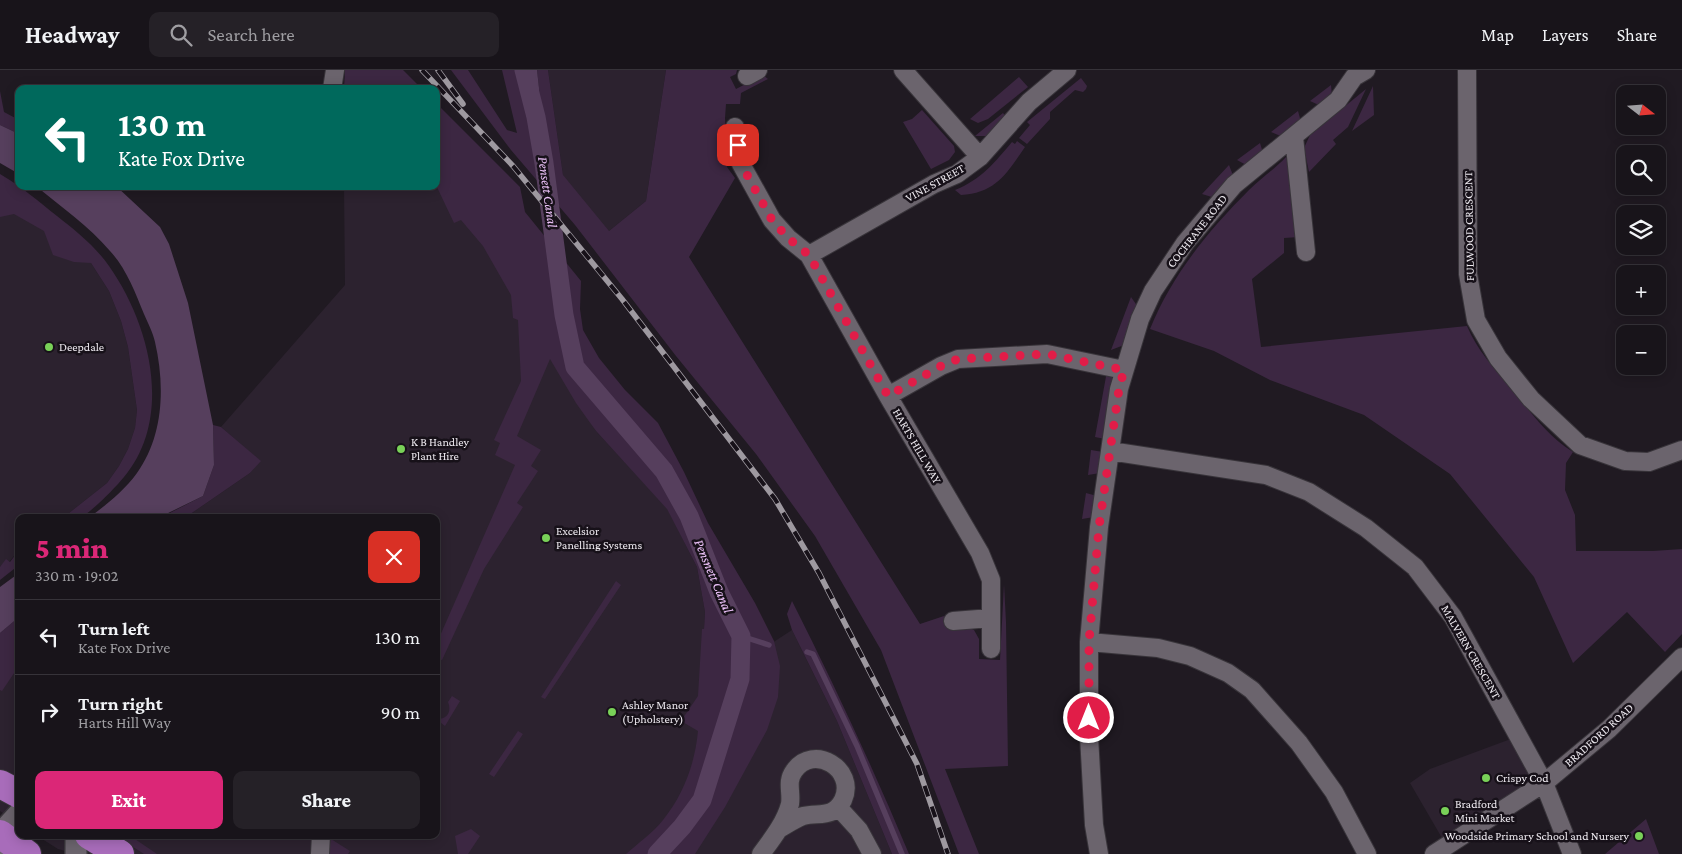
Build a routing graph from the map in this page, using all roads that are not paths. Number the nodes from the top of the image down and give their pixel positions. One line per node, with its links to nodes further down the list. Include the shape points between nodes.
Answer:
1 (335, 70): 6 (street)
2 (903, 70): 9 (street)
3 (1067, 70): 9 (street, VINE STREET, via 1029,102)
4 (1366, 70): 8 (street, COCHRANE ROAD, via 1354,77 1338,100)
5 (1467, 70): 14 (street, FULWOOD CRESCENT, via 1468,274 1476,320 1498,358 1531,399 1580,444 1626,461 1649,462)
6 (333, 85)
7 (735, 127): 11 (street, HARTS HILL WAY, via 741,164 772,220)
8 (1294, 137): 10 (street); 12 (street, COCHRANE ROAD, via 1234,185 1185,242 1153,290)
9 (980, 157): 11 (street, VINE STREET, via 957,174)
10 (1306, 252)
11 (809, 255): 13 (street, HARTS HILL WAY)
12 (1124, 370): 13 (street, via 1047,354 958,359); 15 (street, COCHRANE ROAD)
13 (888, 396): 16 (street, HARTS HILL WAY, via 980,553 991,580)
14 (1682, 450)
15 (1110, 451): 18 (street, COCHRANE ROAD, via 1099,527); 21 (street, MALVERN CRESCENT, via 1266,475 1309,492 1366,528 1415,567 1453,617)
16 (991, 618): 17 (street); 19 (street, HARTS HILL WAY)
17 (953, 621)
18 (1089, 642): 36 (street, COCHRANE ROAD, via 1091,766); 37 (street, via 1158,648 1190,656 1228,673 1252,690 1299,743 1334,792)
19 (991, 649)
20 (1682, 657): 21 (street, BRADFORD ROAD, via 1609,729)
21 (1544, 783): 38 (street, BRADFORD ROAD); 39 (street, MALVERN CRESCENT)
22 (0, 784): 23 (highway)
23 (15, 792)
24 (838, 807): 26 (street, via 821,816 801,817); 26 (street, via 846,790 842,772 827,760 811,759 800,764 790,779 789,806); 35 (street, via 859,830)
25 (15, 817): 30 (street, via 9,824)
26 (779, 829): 34 (street)
27 (76, 839): 31 (street)
28 (96, 839): 32 (highway)
29 (321, 839): 33 (street)
30 (10, 845)
31 (76, 854)
32 (120, 854)
33 (320, 854)
34 (761, 854)
35 (872, 854)
36 (1099, 854)
37 (1367, 854)
38 (1434, 854)
39 (1572, 854)

